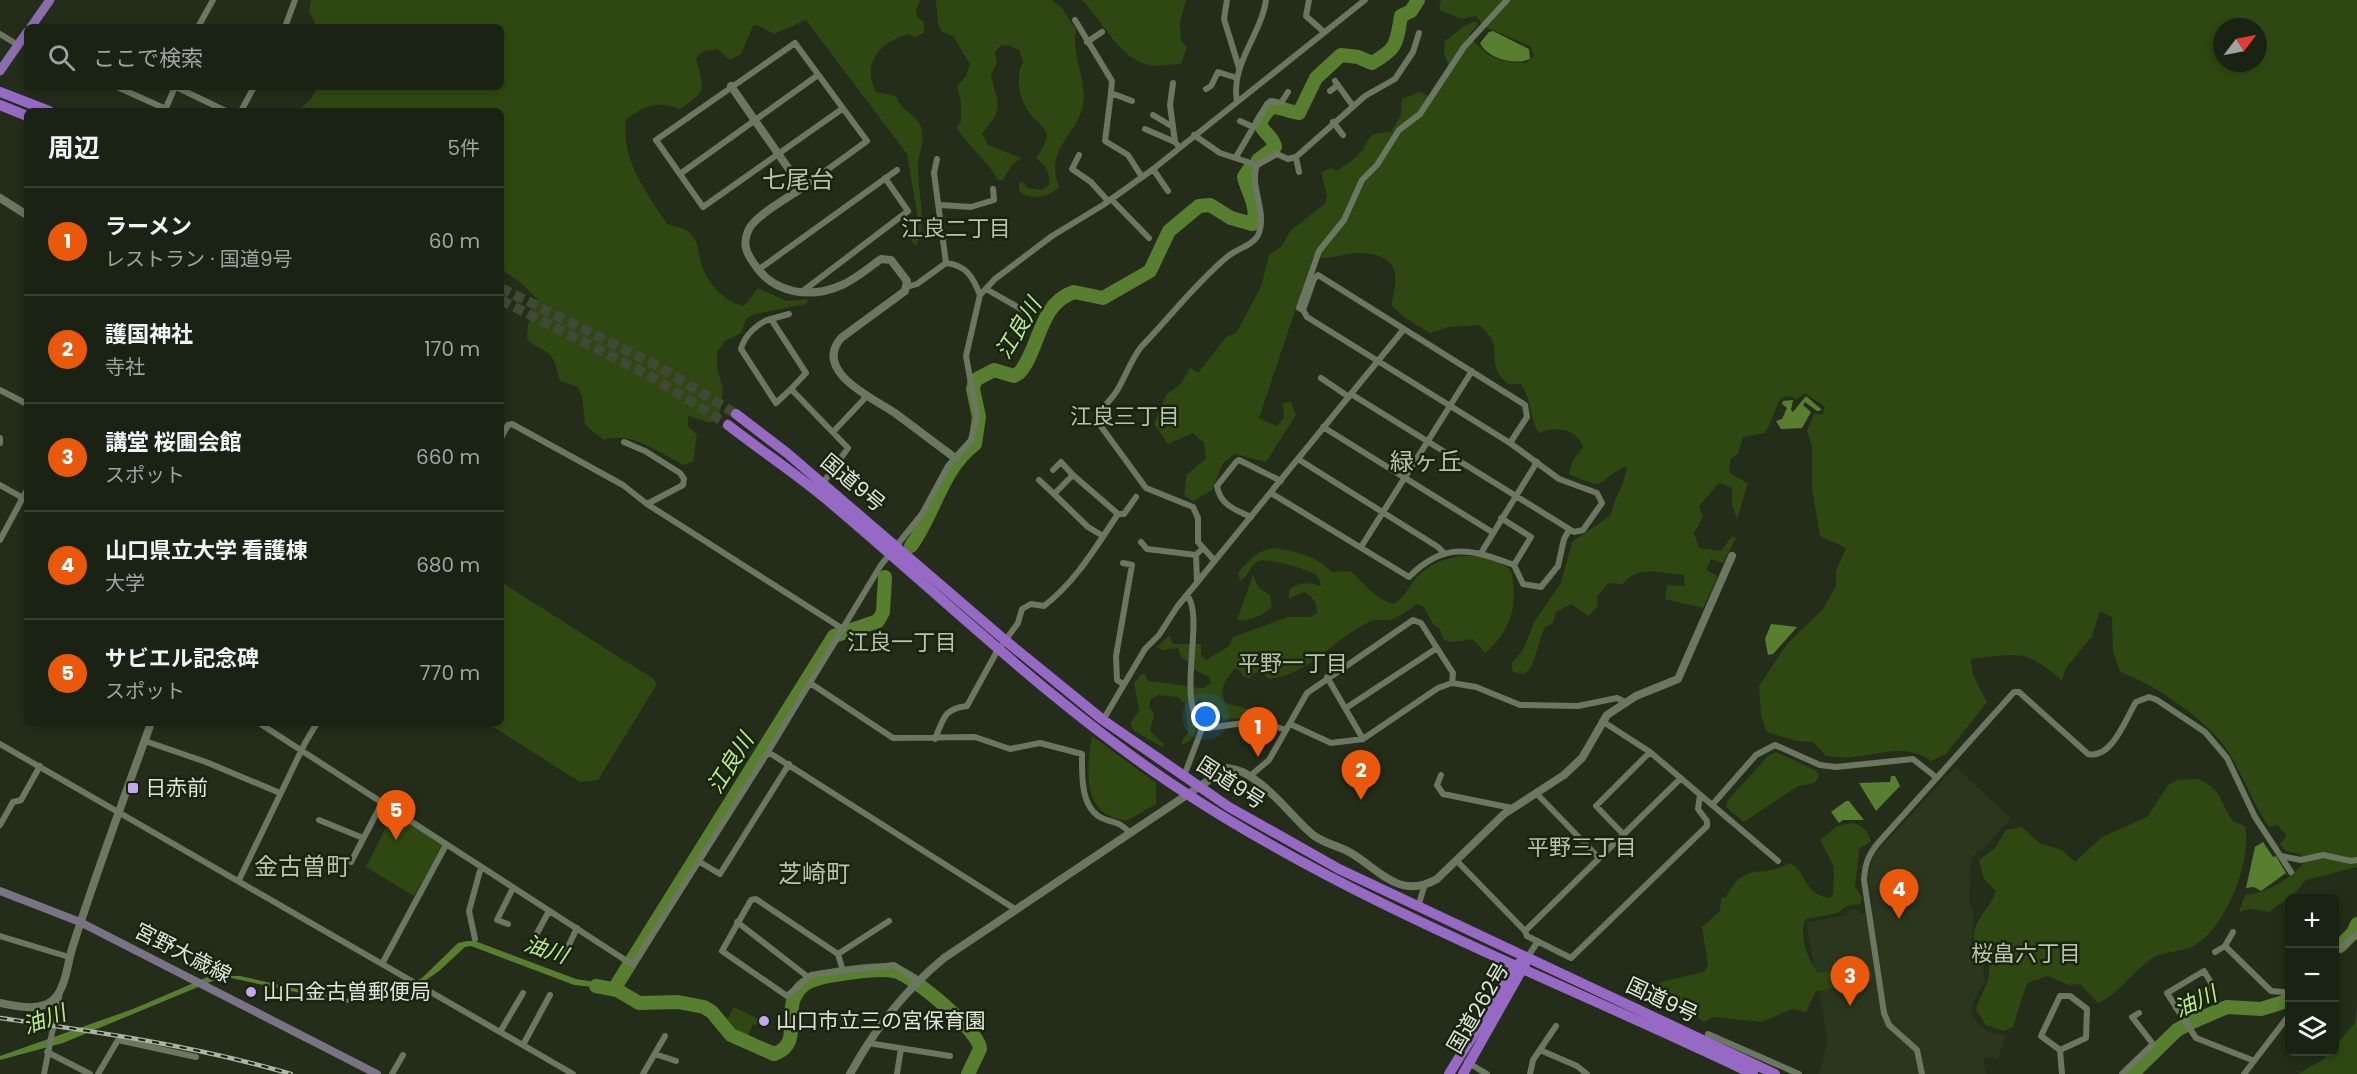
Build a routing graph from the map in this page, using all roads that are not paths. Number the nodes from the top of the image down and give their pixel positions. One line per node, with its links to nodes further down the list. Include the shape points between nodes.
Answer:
1 (50, 0): 10 (main road)
2 (213, 0): 11 (street)
3 (295, 0): 12 (street)
4 (1227, 0): 19 (street, via 1224,19)
5 (1266, 0): 19 (street, via 1260,27)
6 (1309, 0): 14 (street, via 1306,16)
7 (1365, 0): 14 (street)
8 (1507, 0): 83 (street, via 1464,47 1420,114 1399,130 1377,165 1362,180 1344,220 1319,251 1299,308)
9 (1075, 20): 18 (street)
10 (33, 24)
11 (200, 24)
12 (286, 24)
13 (1102, 32): 18 (street)
14 (1324, 32): 36 (street)
15 (1419, 33): 39 (street, via 1413,52 1395,79)
16 (0, 34): 17 (street)
17 (23, 40): 20 (main road)
18 (1087, 42): 33 (street, via 1112,81)
19 (1239, 68): 22 (street)
20 (0, 71)
21 (818, 75): 24 (street, via 795,43); 45 (street); 48 (street)
22 (1237, 78): 25 (street, via 1218,72); 36 (street)
23 (1173, 83): 51 (street)
24 (731, 86): 48 (street); 66 (street, via 656,140)
25 (1206, 89)
26 (123, 90): 41 (street)
27 (174, 90): 42 (street)
28 (181, 90): 43 (street)
29 (252, 90): 44 (street)
30 (1330, 91): 39 (street, via 1337,83)
31 (0, 92): 40 (highway)
32 (1288, 92): 37 (street, via 1281,103)
33 (1111, 93): 35 (street); 67 (street, via 1105,141 1128,154)
34 (1265, 95): 37 (street)
35 (1132, 101)
36 (1237, 101): 54 (street)
37 (1271, 101): 52 (street)
38 (0, 105): 46 (highway)
39 (1353, 106): 50 (street)
40 (41, 108)
41 (161, 108)
42 (166, 108)
43 (220, 108)
44 (243, 108)
45 (842, 109): 57 (street); 69 (street, via 867,141)
46 (24, 115)
47 (1153, 115): 51 (street)
48 (755, 120): 57 (street); 66 (street)
49 (1240, 121): 52 (street)
50 (1333, 122): 55 (street); 60 (street)
51 (1173, 127): 56 (street)
52 (1253, 128): 59 (street)
53 (1145, 129): 56 (street)
54 (1194, 135): 56 (street); 59 (street, via 1220,153)
55 (1343, 135)
56 (1177, 145): 63 (street)
57 (779, 153): 66 (street, via 703,207); 69 (street)
58 (1078, 155): 73 (street, via 1072,169)
59 (1236, 157): 62 (street)
60 (1296, 157): 62 (street, via 1288,159 1277,154); 65 (street)
61 (937, 159): 74 (street, via 934,173)
62 (1257, 165): 135 (street, via 1254,174 1261,218 1258,237 1222,262 1141,347 1097,421 1146,488 1193,507)
63 (1153, 169): 67 (street); 71 (street)
64 (897, 170): 68 (street)
65 (1299, 172)
66 (680, 174)
67 (1142, 177): 73 (street)
68 (885, 178): 78 (street); 81 (street, via 908,211)
69 (802, 188): 78 (street, via 748,230 746,250)
70 (993, 189): 74 (street, via 994,200 971,207)
71 (1168, 191)
72 (0, 198): 75 (street)
73 (1110, 200): 76 (street); 80 (street, via 1052,236)
74 (940, 204): 77 (street)
75 (24, 213)
76 (1149, 238)
77 (946, 263): 79 (street); 82 (street, via 959,264 968,272)
78 (758, 270): 81 (street, via 771,284)
79 (907, 287): 81 (street, via 886,258 840,286); 94 (street, via 836,346 834,357 847,380)
80 (986, 289): 82 (street); 84 (street)
81 (803, 291)
82 (980, 295): 107 (street, via 966,356 975,428)
83 (1303, 310): 87 (street, via 1318,275); 88 (street, via 1307,317)
84 (1028, 313)
85 (789, 314): 86 (street)
86 (771, 319): 91 (street, via 806,373); 91 (street, via 757,326 741,349 776,403)
87 (1404, 329): 88 (street); 89 (street)
88 (1379, 361): 93 (street); 96 (street)
89 (1472, 371): 96 (street); 106 (street, via 1525,405 1527,417)
90 (1321, 378): 93 (street)
91 (791, 389): 101 (street)
92 (0, 390): 95 (street)
93 (1350, 395): 99 (street); 103 (street)
94 (866, 397): 101 (street); 107 (street, via 894,412)
95 (24, 402)
96 (1450, 406): 103 (street); 106 (street)
97 (736, 414): 115 (highway, 国道9号)
98 (728, 425): 138 (highway, 国道9号, via 825,498)
99 (1323, 427): 108 (street); 112 (street)
100 (504, 432): 123 (street, via 512,424 623,485)
101 (833, 432): 115 (street, via 848,448)
102 (0, 438): 105 (street)
103 (1427, 441): 112 (street); 120 (street)
104 (624, 442): 123 (street, via 645,451 684,479 677,489)
105 (0, 443)
106 (1510, 443): 109 (street)
107 (955, 458): 133 (street, via 922,514)
108 (1298, 459): 114 (street); 124 (street)
109 (1537, 462): 120 (street); 128 (street, via 1559,479 1598,493 1602,503 1583,530)
110 (1053, 470): 111 (street, via 1061,462)
111 (1073, 475): 118 (street); 125 (street)
112 (1405, 478): 124 (street); 129 (street)
113 (1039, 480): 118 (street)
114 (1281, 481): 117 (street); 126 (street, via 1239,460 1236,462 1217,486 1218,491 1227,506)
115 (823, 483): 133 (highway, 国道9号)
116 (0, 485): 122 (street)
117 (1271, 493): 126 (street); 134 (street)
118 (1054, 494): 130 (street)
119 (24, 495): 122 (street)
120 (1515, 496): 127 (street); 128 (street)
121 (1136, 497): 125 (street, via 1124,514)
122 (22, 498): 131 (street)
123 (647, 504): 146 (street)
124 (1383, 512): 134 (street); 137 (street)
125 (1118, 514): 130 (street)
126 (1251, 518): 141 (street)
127 (1501, 518): 129 (street); 143 (street, via 1532,537)
128 (1569, 530): 143 (street, via 1558,566 1541,587 1523,584)
129 (1492, 532): 136 (street)
130 (1103, 536): 147 (street, via 1066,589 1044,606 1026,604)
131 (0, 540)
132 (1141, 542): 139 (street, via 1147,549)
133 (896, 545): 138 (street); 147 (highway, 国道9号)
134 (1361, 548): 137 (street, via 1409,577 1425,561)
135 (1202, 549): 139 (street); 141 (street)
136 (1481, 553): 137 (street); 143 (street)
137 (1445, 554)
138 (889, 555): 146 (street); 147 (highway, 国道9号)
139 (1196, 555): 144 (street)
140 (1732, 556): 153 (street, via 1682,674 1673,682)
141 (1215, 561): 144 (street)
142 (1123, 563): 152 (street, via 1135,566 1116,656 1117,680)
143 (1514, 565)
144 (1197, 582): 145 (street)
145 (1187, 595): 152 (street); 161 (street, via 1195,618 1189,668 1192,697)
146 (843, 629): 150 (street)
147 (1002, 645): 155 (highway, 国道9号); 162 (highway, 国道9号); 164 (street, via 967,706 950,710)
148 (1437, 648): 149 (street, via 1421,623 1413,620); 151 (street, via 1453,673); 154 (street)
149 (1328, 677): 154 (street); 157 (street, via 1307,693)
150 (810, 683): 164 (street, via 892,738); 169 (street)
151 (1452, 683): 153 (street, via 1476,687 1520,705 1578,705 1617,698); 165 (street, via 1438,688)
152 (1123, 684): 155 (street)
153 (1626, 702): 156 (street)
154 (1346, 708): 165 (street)
155 (1103, 720): 162 (street); 174 (highway, 国道9号)
156 (1602, 721): 170 (street); 180 (street, via 1587,753 1564,775)
157 (1290, 724): 163 (street); 165 (street, via 1330,743)
158 (151, 726): 166 (street)
159 (264, 726): 168 (street)
160 (315, 726): 168 (street)
161 (1203, 726): 163 (street, via 1258,721); 174 (street)
162 (1096, 730): 181 (highway, 国道9号)
163 (1286, 730): 175 (street, via 1269,760)
164 (935, 739): 189 (street, via 975,737 1010,749 1040,743 1082,753 1085,799 1101,818 1121,824)
165 (1363, 739)
166 (145, 741): 179 (street); 186 (street)
167 (0, 744): 172 (street)
168 (302, 751): 179 (street); 183 (street)
169 (768, 752): 171 (street); 197 (street)
170 (1650, 752): 176 (street); 190 (street, via 1596,806)
171 (789, 764): 197 (street, via 720,874); 207 (street)
172 (40, 766): 186 (street); 188 (street, via 21,800 13,802)
173 (1441, 775): 185 (street, via 1437,785 1443,794)
174 (1184, 776): 178 (highway, 国道9号)
175 (1250, 776): 178 (street, via 1227,768); 203 (street, via 1321,840 1350,852 1390,880)
176 (1681, 778): 182 (street); 190 (street)
177 (1937, 778): 184 (street, via 1912,759 1836,767 1820,765 1775,745 1756,755); 193 (street, via 2014,692 2019,692 2093,755 2108,750 2136,702 2149,698 2187,717 2219,747 2255,817); 276 (street, via 1869,855 1864,880 1884,1013 1889,1025 1917,1050)
178 (1199, 786): 181 (street); 206 (highway, 国道9号, via 1275,835)
179 (280, 793): 202 (street)
180 (1536, 793): 185 (street); 194 (street)
181 (1188, 794): 189 (street); 229 (highway, 国道9号, via 1267,842)
182 (1700, 795): 184 (street); 220 (street, via 1698,809 1707,826 1571,958)
183 (382, 803): 191 (street); 192 (street)
184 (1712, 805): 198 (street)
185 (1512, 808): 195 (street)
186 (119, 812): 202 (street); 210 (street)
187 (319, 820): 191 (street)
188 (0, 825)
189 (1129, 833): 207 (street)
190 (1624, 835): 194 (street)
191 (363, 838): 199 (street)
192 (446, 845): 200 (street); 228 (street)
193 (2281, 856): 196 (street, via 2301,860 2323,855); 201 (street)
194 (1599, 858): 214 (street)
195 (1456, 860): 203 (street); 214 (street)
196 (2357, 860)
197 (698, 861): 213 (street, via 633,965)
198 (1778, 861)
199 (351, 862)
200 (481, 867): 204 (street); 219 (street, via 469,911)
201 (2291, 872)
202 (239, 880): 228 (street)
203 (1424, 887): 206 (street)
204 (513, 888): 208 (street); 212 (street, via 497,920)
205 (0, 891): 210 (main road, 宮野大歳線)
206 (1418, 907): 227 (highway, 国道9号)
207 (1015, 909): 232 (street)
208 (549, 911): 213 (street); 218 (street)
209 (889, 921): 224 (street)
210 (80, 922): 226 (street); 262 (main road, 宮野大歳線)
211 (737, 922): 224 (street, via 751,900 756,899); 231 (street); 231 (street, via 722,951 787,996)
212 (508, 924)
213 (577, 928): 225 (street)
214 (1525, 931): 220 (street)
215 (2233, 932): 221 (street)
216 (2357, 934): 222 (street)
217 (0, 936): 226 (street)
218 (536, 936)
219 (476, 939)
220 (1539, 941): 227 (street)
221 (2225, 946): 223 (street); 235 (street, via 2271,991)
222 (2339, 949)
223 (2215, 952)
224 (838, 954): 230 (street)
225 (564, 955)
226 (69, 957): 233 (street)
227 (1526, 958): 229 (highway, 国道262号); 274 (highway, 国道9号)
228 (382, 964): 242 (street)
229 (1520, 968): 255 (highway, 国道262号); 258 (highway, 国道262号); 273 (highway, 国道9号)
230 (843, 971): 231 (street); 232 (street, via 894,965)
231 (808, 977)
232 (918, 981): 245 (street, via 882,1020)
233 (61, 989): 237 (street, via 44,1006); 250 (street)
234 (523, 993): 242 (street)
235 (2285, 994)
236 (550, 995): 246 (street)
237 (0, 1003)
238 (2176, 1008): 238 (street, via 2167,993 2204,971 2213,986); 257 (street, via 2196,1038)
239 (2132, 1017): 278 (street, via 2153,1044)
240 (2285, 1019): 257 (street)
241 (1556, 1026): 248 (street)
242 (500, 1032): 246 (street)
243 (1708, 1034): 275 (street)
244 (665, 1036): 251 (street)
245 (868, 1043): 247 (street); 266 (street)
246 (523, 1046): 264 (street)
247 (901, 1048): 253 (street); 267 (street)
248 (1540, 1050): 271 (street); 272 (street, via 1577,1065)
249 (2060, 1050): 249 (street, via 2041,1036 2060,996 2070,996 2087,1010 2086,1038); 277 (street)
250 (48, 1051): 259 (street); 260 (street)
251 (655, 1054): 256 (street); 265 (street)
252 (403, 1055): 263 (street)
253 (950, 1056)
254 (195, 1057): 261 (street, via 118,1040)
255 (1458, 1057): 258 (street); 268 (highway, 国道262号)
256 (676, 1060)
257 (2252, 1060): 279 (street)
258 (1469, 1064): 269 (highway, 国道262号); 270 (street)
259 (44, 1074)
260 (90, 1074)
261 (98, 1074)
262 (377, 1074)
263 (392, 1074)
264 (573, 1074)
265 (644, 1074)
266 (850, 1074)
267 (897, 1074)
268 (1449, 1074)
269 (1463, 1074)
270 (1487, 1074)
271 (1530, 1074)
272 (1587, 1074)
273 (1753, 1074)
274 (1775, 1074)
275 (1799, 1074)
276 (1922, 1074)
277 (2062, 1074)
278 (2122, 1074)
279 (2244, 1074)

